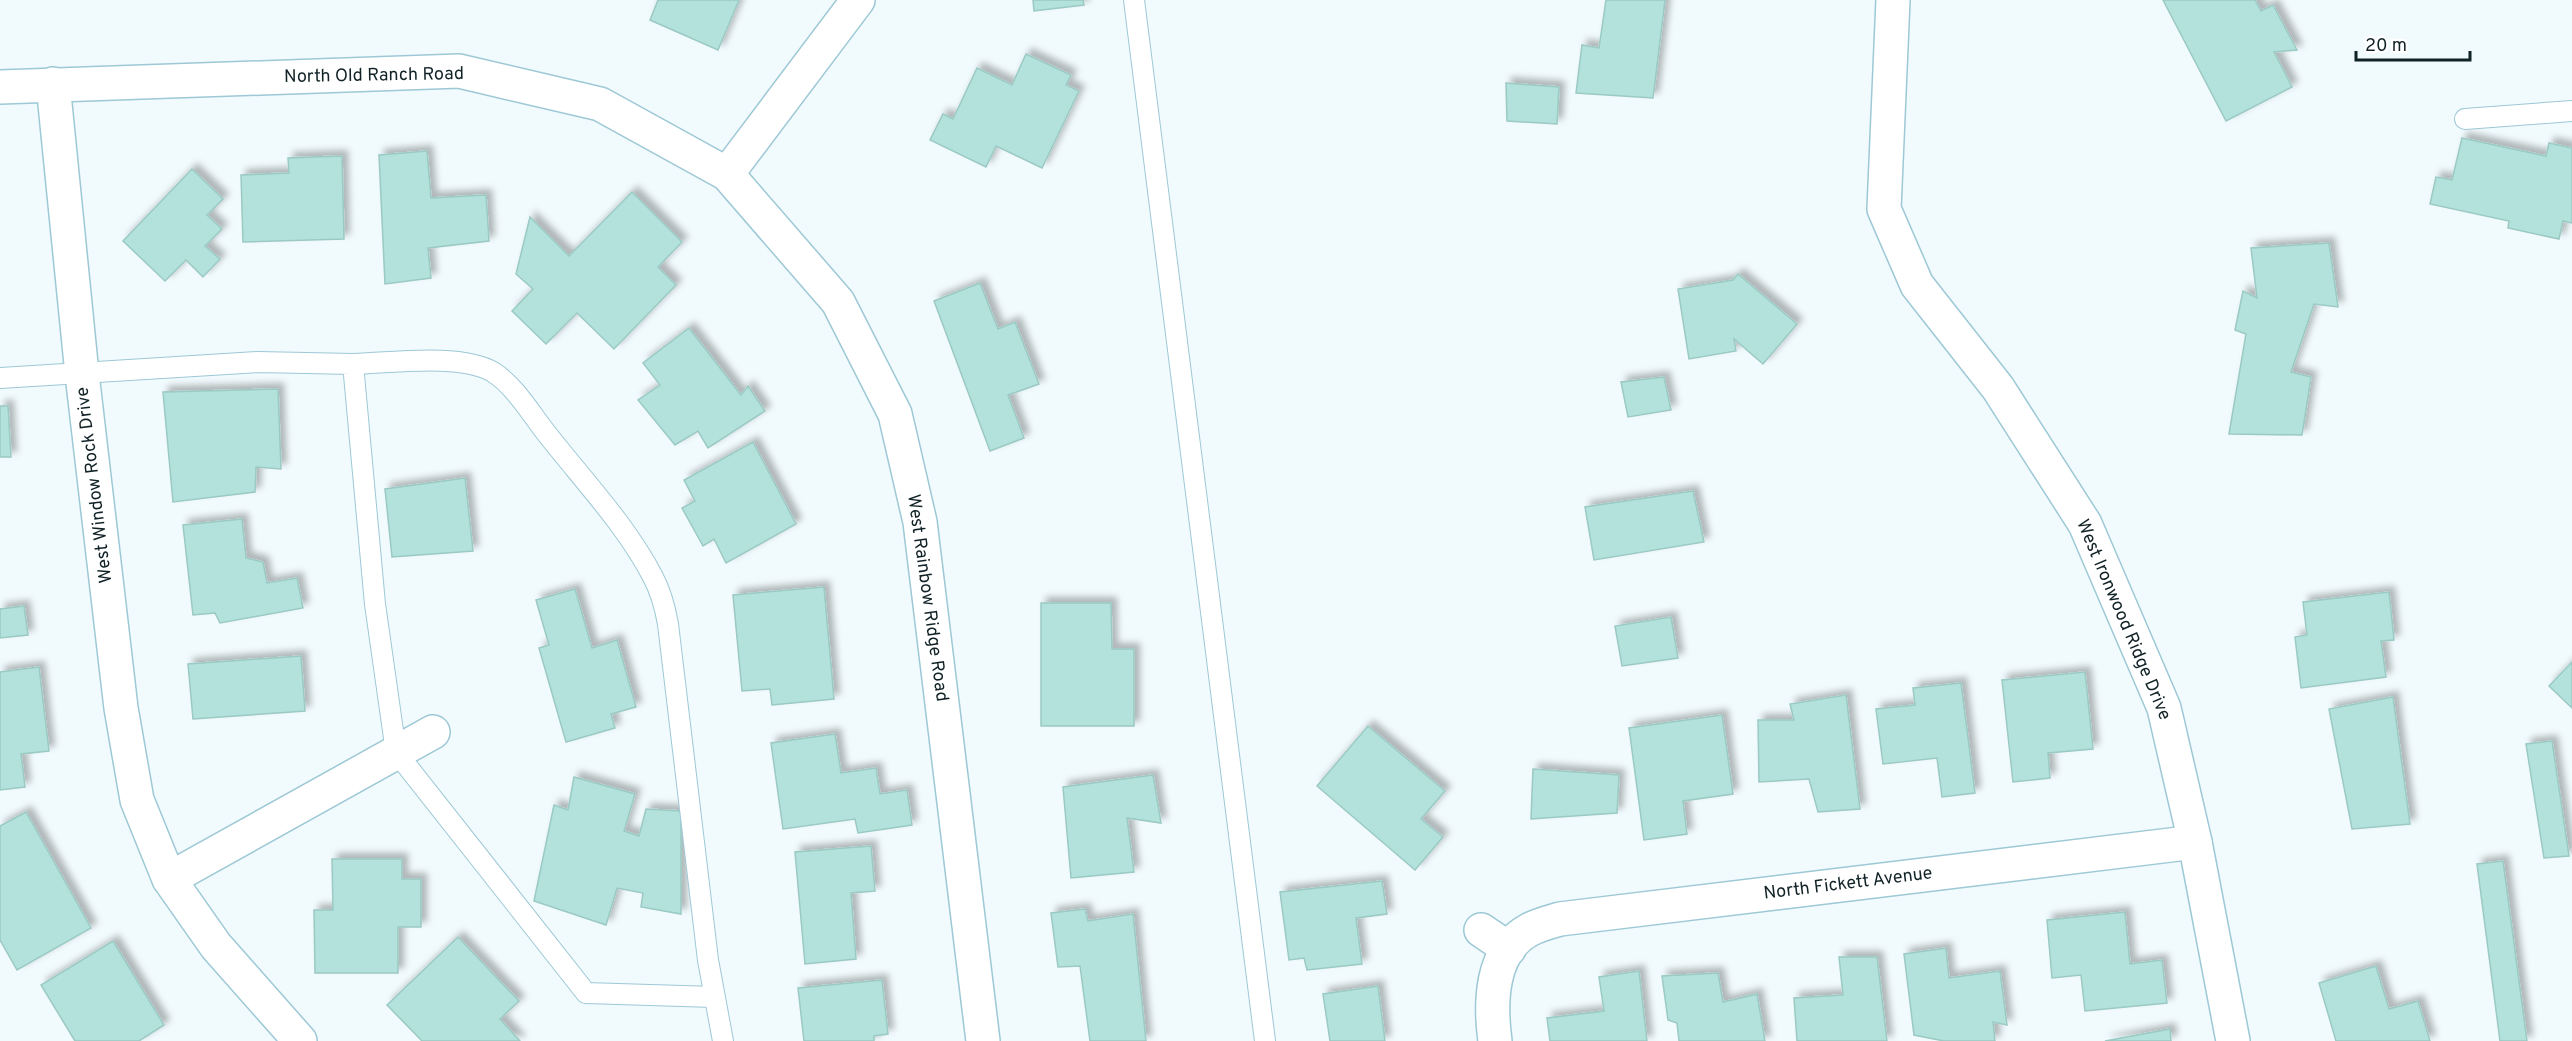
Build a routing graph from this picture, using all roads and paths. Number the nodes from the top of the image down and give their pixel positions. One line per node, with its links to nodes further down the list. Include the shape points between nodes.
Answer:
1 (858, 0): 8 (street)
2 (1134, 0): 22 (lane)
3 (1893, 0): 14 (street, West Ironwood Ridge Drive, via 1884,209 1917,285 1998,388 2085,524 2164,708)
4 (52, 84): 5 (street, North Old Ranch Road); 8 (street, North Old Ranch Road, via 459,71 600,104); 10 (street, West Window Rock Drive)
5 (0, 87)
6 (2572, 111): 7 (lane)
7 (2465, 119)
8 (727, 174): 21 (street, West Rainbow Ridge Road, via 838,302 895,414 920,522)
9 (353, 364): 10 (lane, via 258,362); 13 (lane, via 375,604); 18 (lane, via 450,361 493,372 515,393 644,560 663,598 668,624)
10 (82, 374): 11 (lane); 15 (street, West Window Rock Drive, via 128,757 136,800)
11 (0, 378)
12 (433, 732): 13 (street)
13 (396, 752): 15 (street); 18 (lane, via 586,993)
14 (2196, 842): 17 (street, North Fickett Avenue, via 1560,919 1528,930); 24 (street, West Ironwood Ridge Drive)
15 (169, 879): 19 (street, West Window Rock Drive, via 216,946)
16 (1481, 930): 17 (street)
17 (1509, 949): 23 (street, via 1491,997)
18 (714, 997): 20 (lane)
19 (300, 1041)
20 (723, 1041)
21 (983, 1041)
22 (1265, 1041)
23 (1495, 1041)
24 (2233, 1041)

